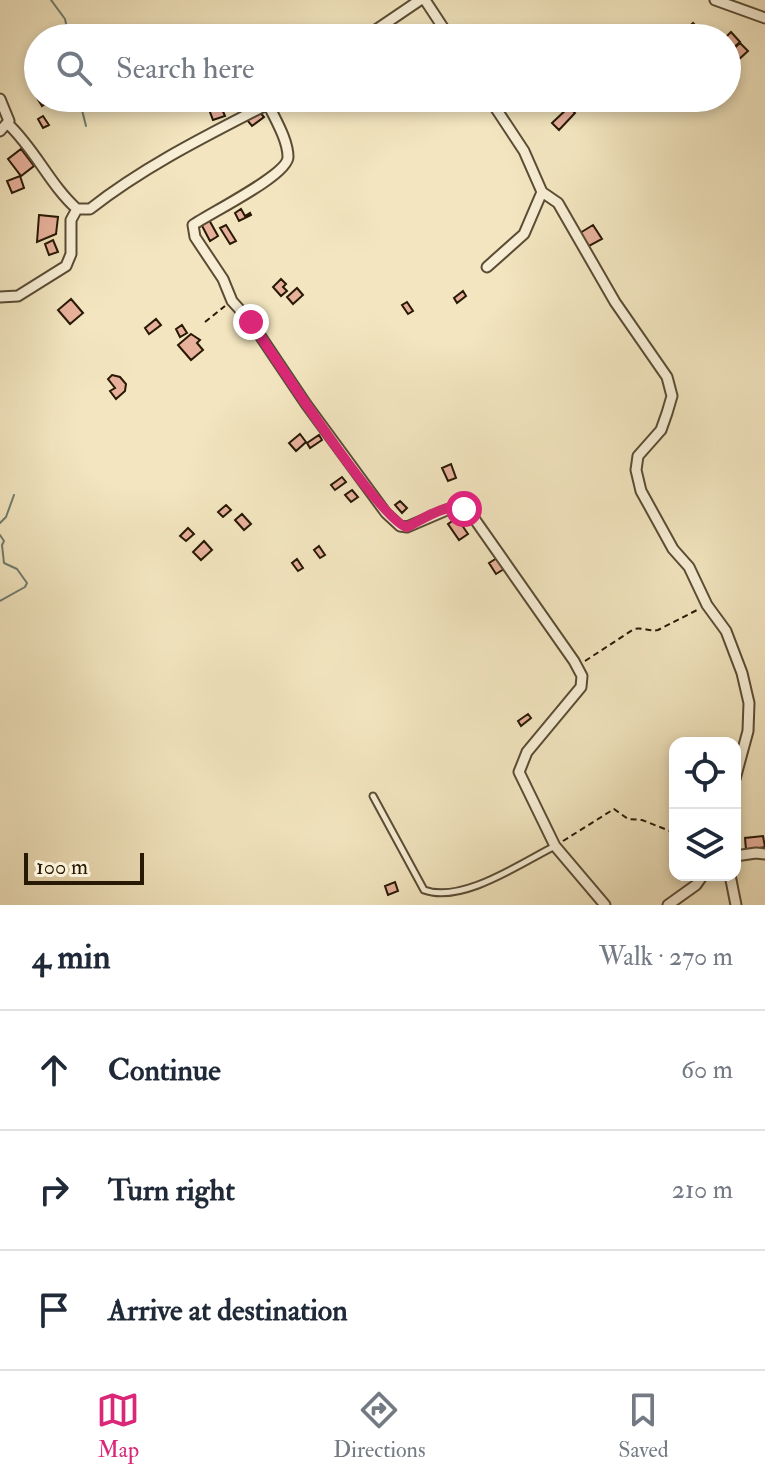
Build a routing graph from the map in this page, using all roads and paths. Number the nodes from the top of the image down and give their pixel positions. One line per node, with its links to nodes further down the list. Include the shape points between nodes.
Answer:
1 (422, 0): 4 (street); 5 (street)
2 (715, 0): 3 (street)
3 (765, 18)
4 (385, 24)
5 (440, 24)
6 (0, 99): 10 (street)
7 (252, 112): 12 (street, via 168,156 90,209)
8 (276, 112): 15 (street, via 287,164 193,225)
9 (498, 112): 11 (street)
10 (4, 128): 12 (street, via 32,151)
11 (542, 192): 13 (street, via 524,234); 17 (street, via 558,203 615,302 667,377 672,396 667,413 661,430 638,456 636,470 641,491)
12 (77, 209): 14 (street, via 66,266 18,296)
13 (487, 267)
14 (0, 297)
15 (232, 301): 16 (path); 18 (street, via 386,513 407,527 456,506 471,514)
16 (205, 322)
17 (707, 605): 18 (path, via 658,630 634,629); 19 (street, via 732,644 749,703)
18 (577, 666): 22 (street, via 581,687 527,752 519,772)
19 (741, 757)
20 (373, 796): 22 (lane, via 424,890 433,894 486,883)
21 (669, 831): 22 (path, via 628,819 614,809)
22 (555, 846): 27 (street)
23 (765, 854): 24 (street)
24 (741, 855)
25 (699, 881): 28 (street)
26 (731, 881): 29 (street)
27 (605, 905)
28 (668, 905)
29 (736, 905)

